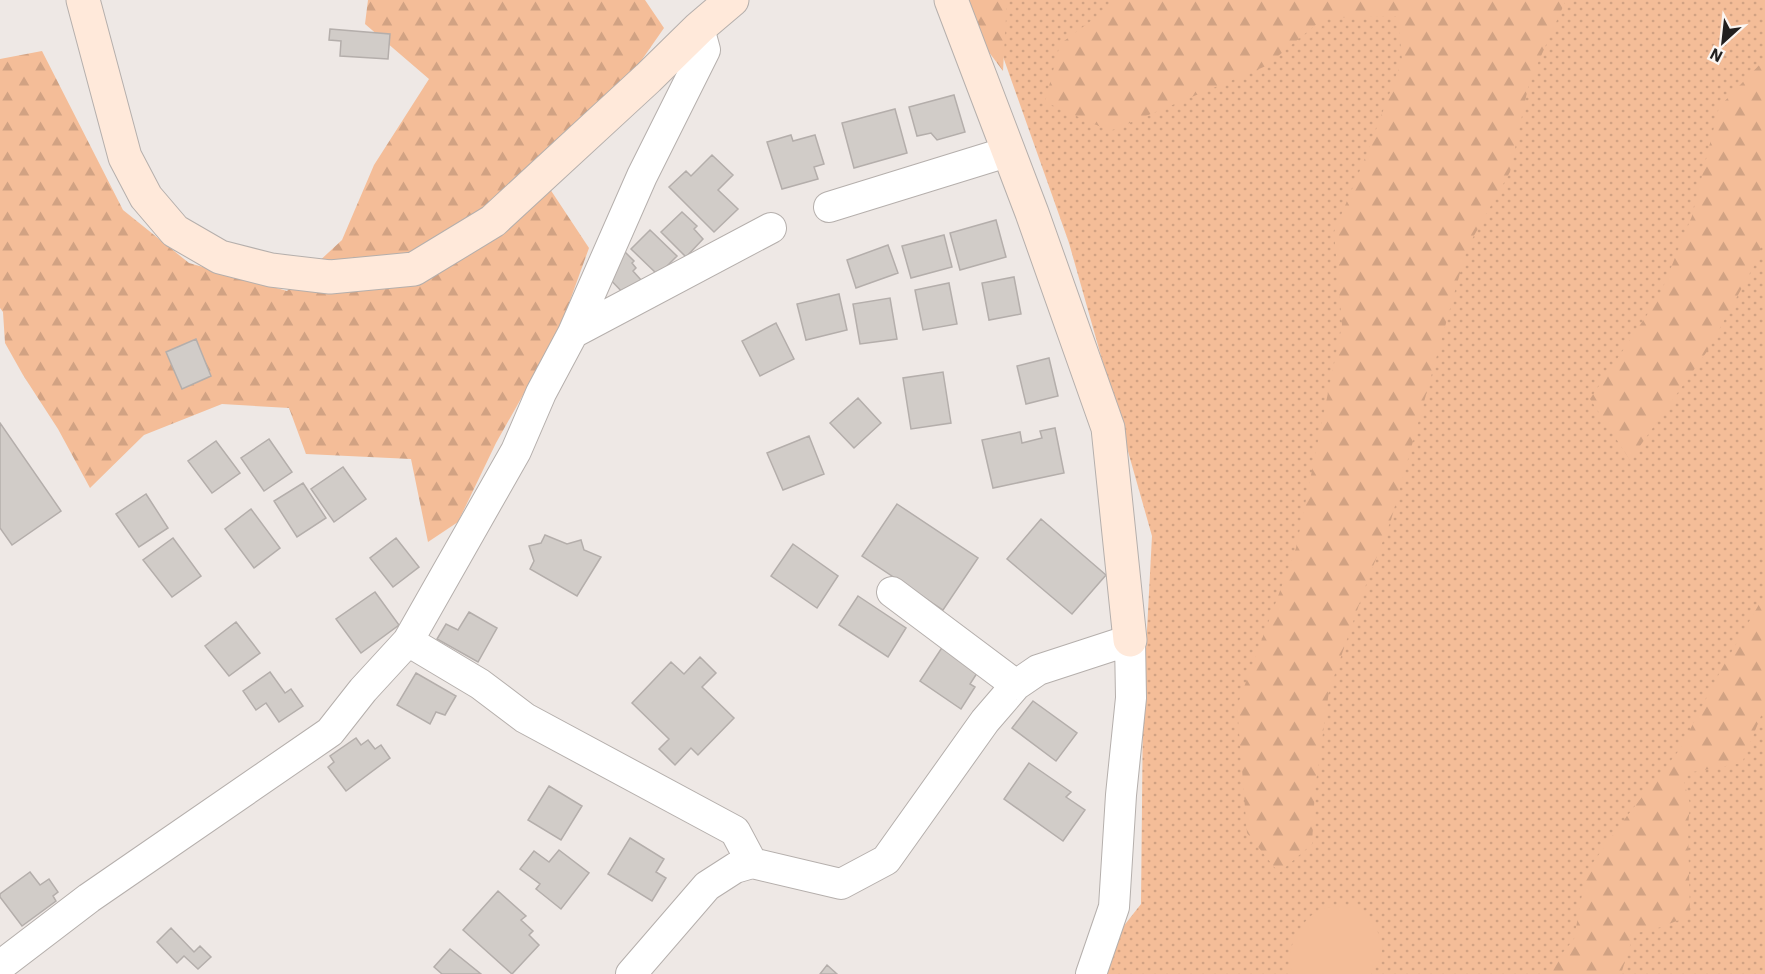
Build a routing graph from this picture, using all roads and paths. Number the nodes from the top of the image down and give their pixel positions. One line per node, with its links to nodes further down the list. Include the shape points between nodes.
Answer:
1 (83, 0): 4 (street, via 125,157 146,197 175,231 220,257 271,270 330,277 414,269 493,221)
2 (732, 0): 4 (street)
3 (951, 0): 5 (street)
4 (699, 28): 8 (street, via 705,50 642,176)
5 (1007, 152): 6 (street); 11 (street, via 1108,428)
6 (829, 207)
7 (771, 228): 8 (street)
8 (573, 333): 10 (street, via 540,393 516,451)
9 (892, 592): 12 (street)
10 (408, 640): 13 (street, via 480,684 525,718 735,831); 14 (street, via 330,732)
11 (1130, 640): 12 (street, via 1038,669); 16 (street, via 1131,698 1120,795 1114,908)
12 (1016, 685): 13 (street, via 985,720 886,860 841,884)
13 (752, 862): 15 (street, via 707,886)
14 (5, 953)
15 (631, 974)
16 (1090, 974)

